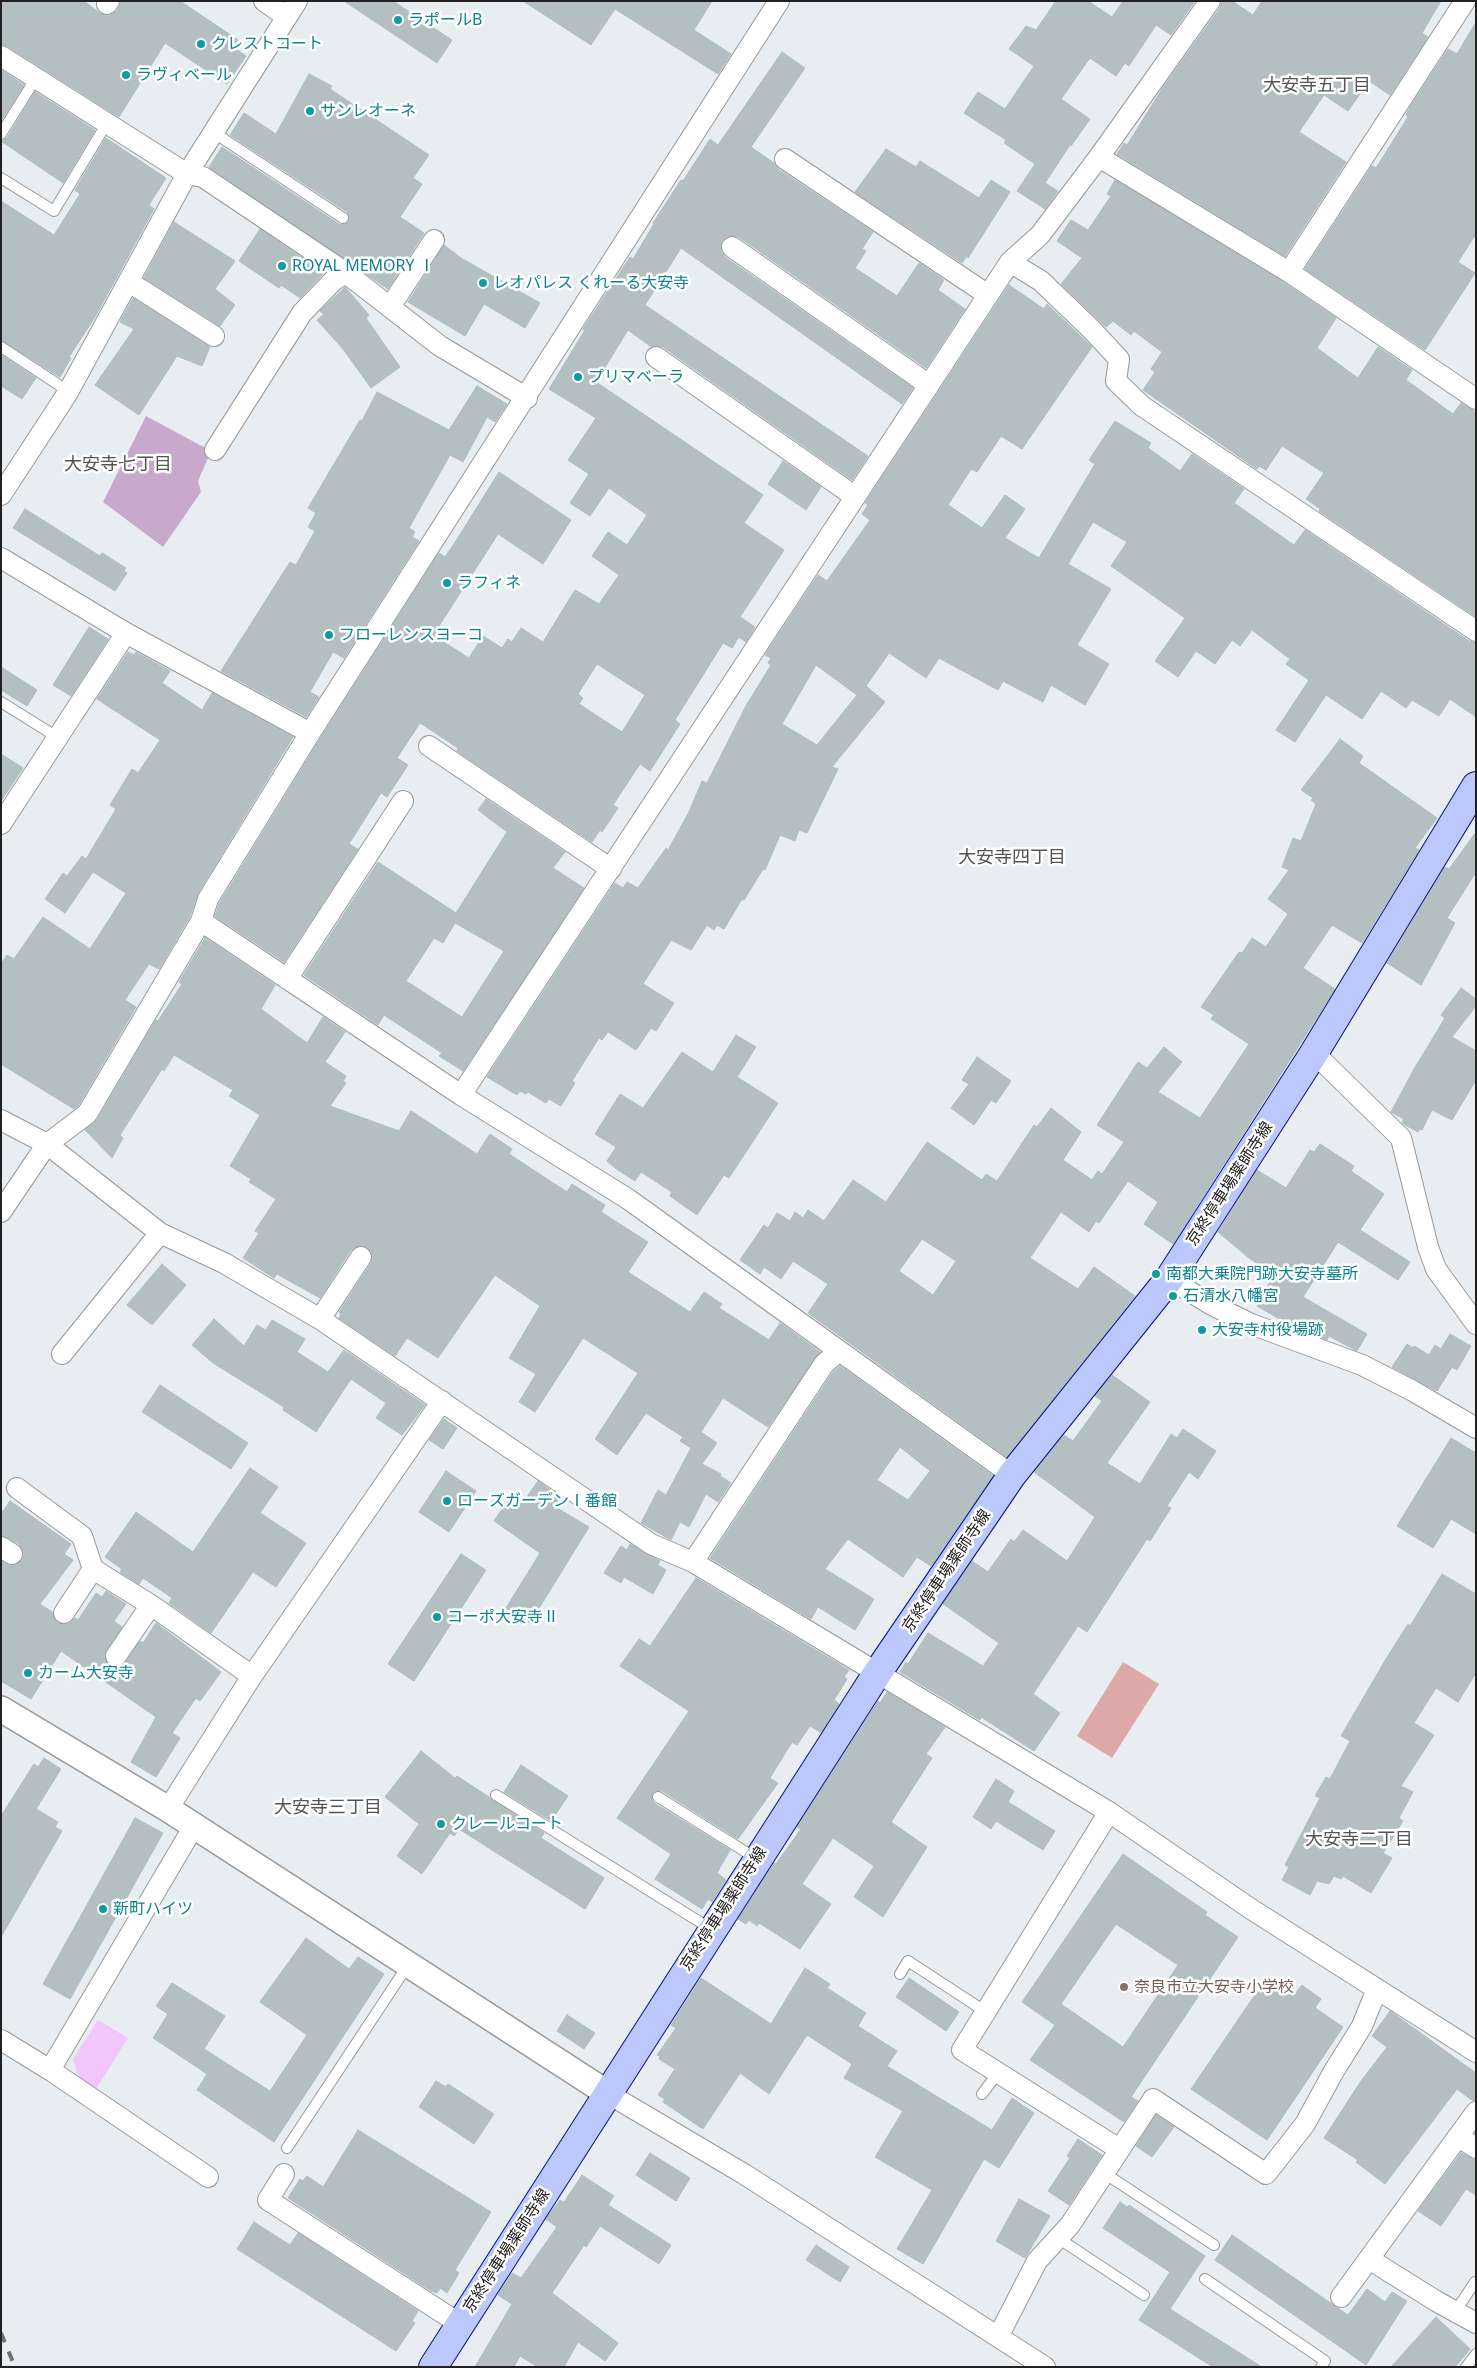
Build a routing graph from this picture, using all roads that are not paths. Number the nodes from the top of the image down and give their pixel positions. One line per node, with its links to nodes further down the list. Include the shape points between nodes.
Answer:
1 (264, 1): 5 (street)
2 (779, 1): 29 (street)
3 (1210, 1): 11 (street)
4 (1465, 1): 19 (street)
5 (292, 9): 9 (street)
6 (1, 56): 7 (street)
7 (36, 78): 8 (street); 10 (lane)
8 (106, 123): 13 (street); 14 (lane, via 54,210)
9 (214, 132): 13 (street); 15 (lane)
10 (1, 134)
11 (1099, 157): 18 (street, via 1040,235); 19 (street)
12 (785, 159): 22 (street)
13 (187, 174): 20 (street, via 202,177); 21 (street)
14 (1, 178)
15 (343, 218)
16 (434, 240): 23 (street)
17 (732, 247): 27 (street)
18 (1010, 262): 22 (street); 35 (street, via 1040,281 1119,359 1116,381 1142,406)
19 (1289, 272): 30 (street)
20 (346, 273): 23 (street); 31 (street, via 334,280 302,313)
21 (129, 282): 24 (street); 28 (street)
22 (988, 295): 27 (street)
23 (390, 307): 29 (street, via 440,346)
24 (214, 336)
25 (1, 347): 28 (lane, via 59,384)
26 (656, 357): 33 (street)
27 (929, 386): 33 (street)
28 (67, 394): 32 (street)
29 (527, 398): 38 (street)
30 (1476, 399)
31 (215, 450)
32 (1, 496)
33 (854, 496): 44 (street)
34 (1, 558): 36 (street)
35 (1476, 631)
36 (126, 633): 38 (street); 39 (street)
37 (1, 702): 39 (lane, via 49,732)
38 (310, 733): 45 (street, via 208,899)
39 (55, 743): 43 (street)
40 (429, 746): 44 (street)
41 (1476, 786): 47 (main road, 京終停車場薬師寺線)
42 (404, 801): 46 (street)
43 (1, 824)
44 (611, 869): 48 (street)
45 (201, 921): 46 (street); 50 (street, via 87,1114)
46 (288, 978): 48 (street)
47 (1314, 1053): 54 (main road, 京終停車場薬師寺線); 56 (street, via 1401,1138 1436,1269)
48 (461, 1095): 57 (street, via 628,1200)
49 (1, 1120): 50 (street)
50 (47, 1144): 51 (street); 52 (street)
51 (1, 1212)
52 (160, 1233): 55 (street, via 224,1263); 58 (street)
53 (360, 1257): 55 (street)
54 (1169, 1279): 60 (street, via 1251,1324 1362,1365); 61 (main road, 京終停車場薬師寺線)
55 (320, 1319): 59 (street)
56 (1476, 1324)
57 (839, 1352): 61 (street); 63 (street, via 824,1364)
58 (62, 1354)
59 (442, 1402): 63 (street, via 651,1544); 69 (street)
60 (1476, 1428)
61 (1012, 1475): 68 (main road, 京終停車場薬師寺線)
62 (17, 1488): 64 (street, via 82,1536)
63 (693, 1562): 68 (street)
64 (93, 1569): 65 (street); 66 (street)
65 (151, 1605): 67 (street); 69 (street)
66 (64, 1612)
67 (116, 1656)
68 (878, 1672): 74 (street); 76 (main road, 京終停車場薬師寺線)
69 (252, 1676): 73 (street)
70 (1, 1709): 73 (street)
71 (496, 1795): 77 (lane)
72 (658, 1797): 76 (lane)
73 (168, 1809): 75 (street)
74 (1109, 1812): 80 (street, via 1251,1910); 81 (street)
75 (194, 1826): 78 (street); 84 (street)
76 (757, 1859): 77 (main road, 京終停車場薬師寺線)
77 (711, 1929): 86 (main road, 京終停車場薬師寺線)
78 (408, 1964): 86 (street); 90 (lane)
79 (900, 1974): 81 (lane, via 908,1961)
80 (1377, 1989): 83 (street); 92 (street, via 1362,2026 1305,2124 1266,2174 1154,2099)
81 (986, 2012): 85 (street, via 962,2050)
82 (1, 2040): 84 (street)
83 (1476, 2052)
84 (50, 2070): 95 (street)
85 (998, 2073): 87 (lane); 92 (street)
86 (607, 2093): 105 (main road, 京終停車場薬師寺線); 106 (street, via 744,2174)
87 (982, 2094)
88 (1476, 2112): 89 (street)
89 (1459, 2137): 91 (street); 98 (street, via 1397,2230)
90 (287, 2148)
91 (1476, 2148)
92 (1119, 2149): 93 (street)
93 (1104, 2173): 96 (street); 97 (lane)
94 (284, 2174): 105 (street, via 268,2200)
95 (208, 2176)
96 (1058, 2238): 101 (lane); 106 (street, via 1037,2261)
97 (1214, 2245)
98 (1369, 2259): 102 (street); 103 (street)
99 (1205, 2279): 110 (lane, via 1326,2361)
100 (1475, 2282): 103 (lane)
101 (1144, 2295)
102 (1341, 2298)
103 (1455, 2312): 104 (street)
104 (1476, 2323)
105 (460, 2324): 108 (main road, 京終停車場薬師寺線)
106 (998, 2337): 109 (street)
107 (1476, 2354): 111 (lane)
108 (432, 2367)
109 (1045, 2367)
110 (1322, 2367)
111 (1466, 2367)

